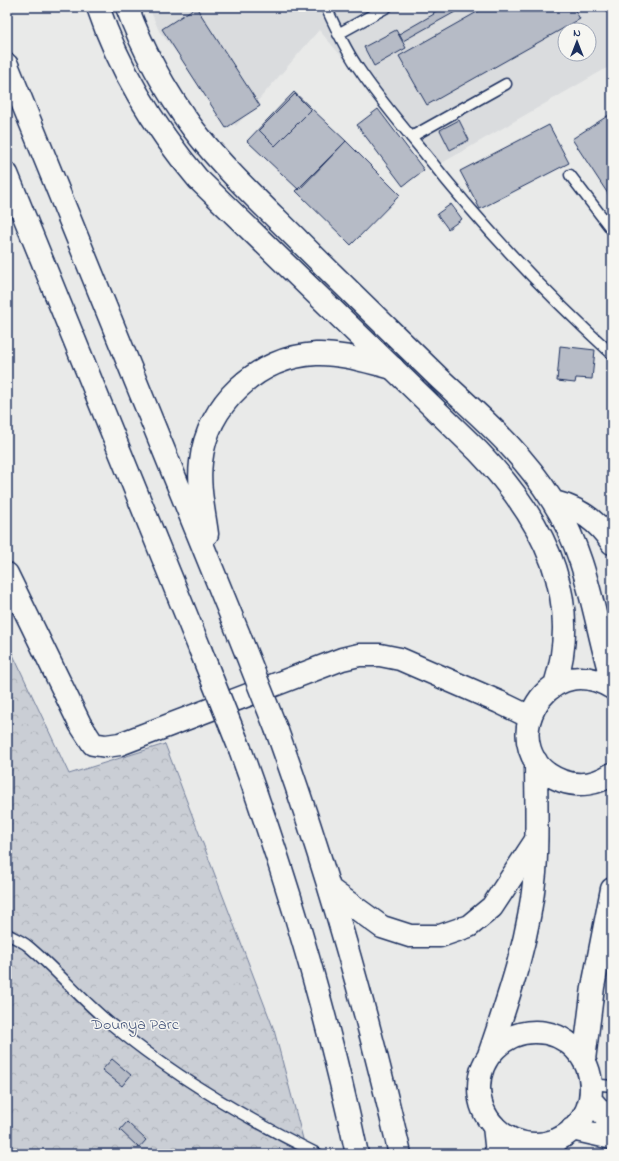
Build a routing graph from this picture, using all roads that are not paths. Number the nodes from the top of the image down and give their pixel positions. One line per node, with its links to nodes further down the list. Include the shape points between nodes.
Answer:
1 (98, 7): 13 (main road, via 116,55 130,82 148,114 179,156 198,179)
2 (127, 7): 14 (main road, via 161,81 195,131 215,155 338,280 511,445)
3 (326, 7): 5 (lane)
4 (387, 7): 5 (lane)
5 (338, 34): 8 (lane, via 358,68)
6 (7, 65): 16 (main road)
7 (506, 84): 8 (lane)
8 (411, 137): 12 (lane, via 488,230)
9 (7, 174): 38 (main road, bridge, via 240,749 293,902 318,988)
10 (570, 175): 11 (lane)
11 (612, 230)
12 (612, 354)
13 (394, 368): 16 (main road, via 332,354 299,356 266,367 235,391 217,413 201,461 202,495); 19 (main road, via 496,469 539,531 560,588 564,612 564,652)
14 (554, 502): 15 (main road, via 584,514 596,523); 18 (main road, via 583,563)
15 (612, 543)
16 (211, 565): 25 (main road, bridge, via 277,731)
17 (7, 574): 21 (main road, via 80,724 93,744 120,744 342,659 359,655 380,655 400,659)
18 (612, 681)
19 (555, 685): 20 (main road, via 579,678 592,679); 21 (main road, via 537,701)
20 (612, 688)
21 (530, 717): 22 (main road, via 528,736)
22 (536, 761): 23 (main road, via 555,778 567,783 592,783); 24 (main road)
23 (612, 774)
24 (536, 840): 25 (main road, via 492,907 469,926 440,936 410,936 382,927); 28 (main road, via 535,874 523,942 505,1010)
25 (331, 890): 39 (main road)
26 (612, 890): 29 (main road, via 593,987)
27 (7, 934): 37 (lane, via 27,945 112,1025 183,1078 256,1123)
28 (489, 1056): 29 (main road, via 507,1040 531,1032 556,1036 567,1042); 33 (main road, via 483,1067 479,1092 481,1104)
29 (584, 1060): 31 (main road)
30 (612, 1086): 31 (lane)
31 (590, 1092): 32 (main road); 34 (main road, via 580,1120)
32 (612, 1124)
33 (494, 1126): 36 (main road, via 514,1140); 40 (main road)
34 (572, 1129): 35 (main road); 36 (main road)
35 (612, 1138)
36 (554, 1148)
37 (318, 1154)
38 (357, 1154)
39 (400, 1154)
40 (497, 1154)

